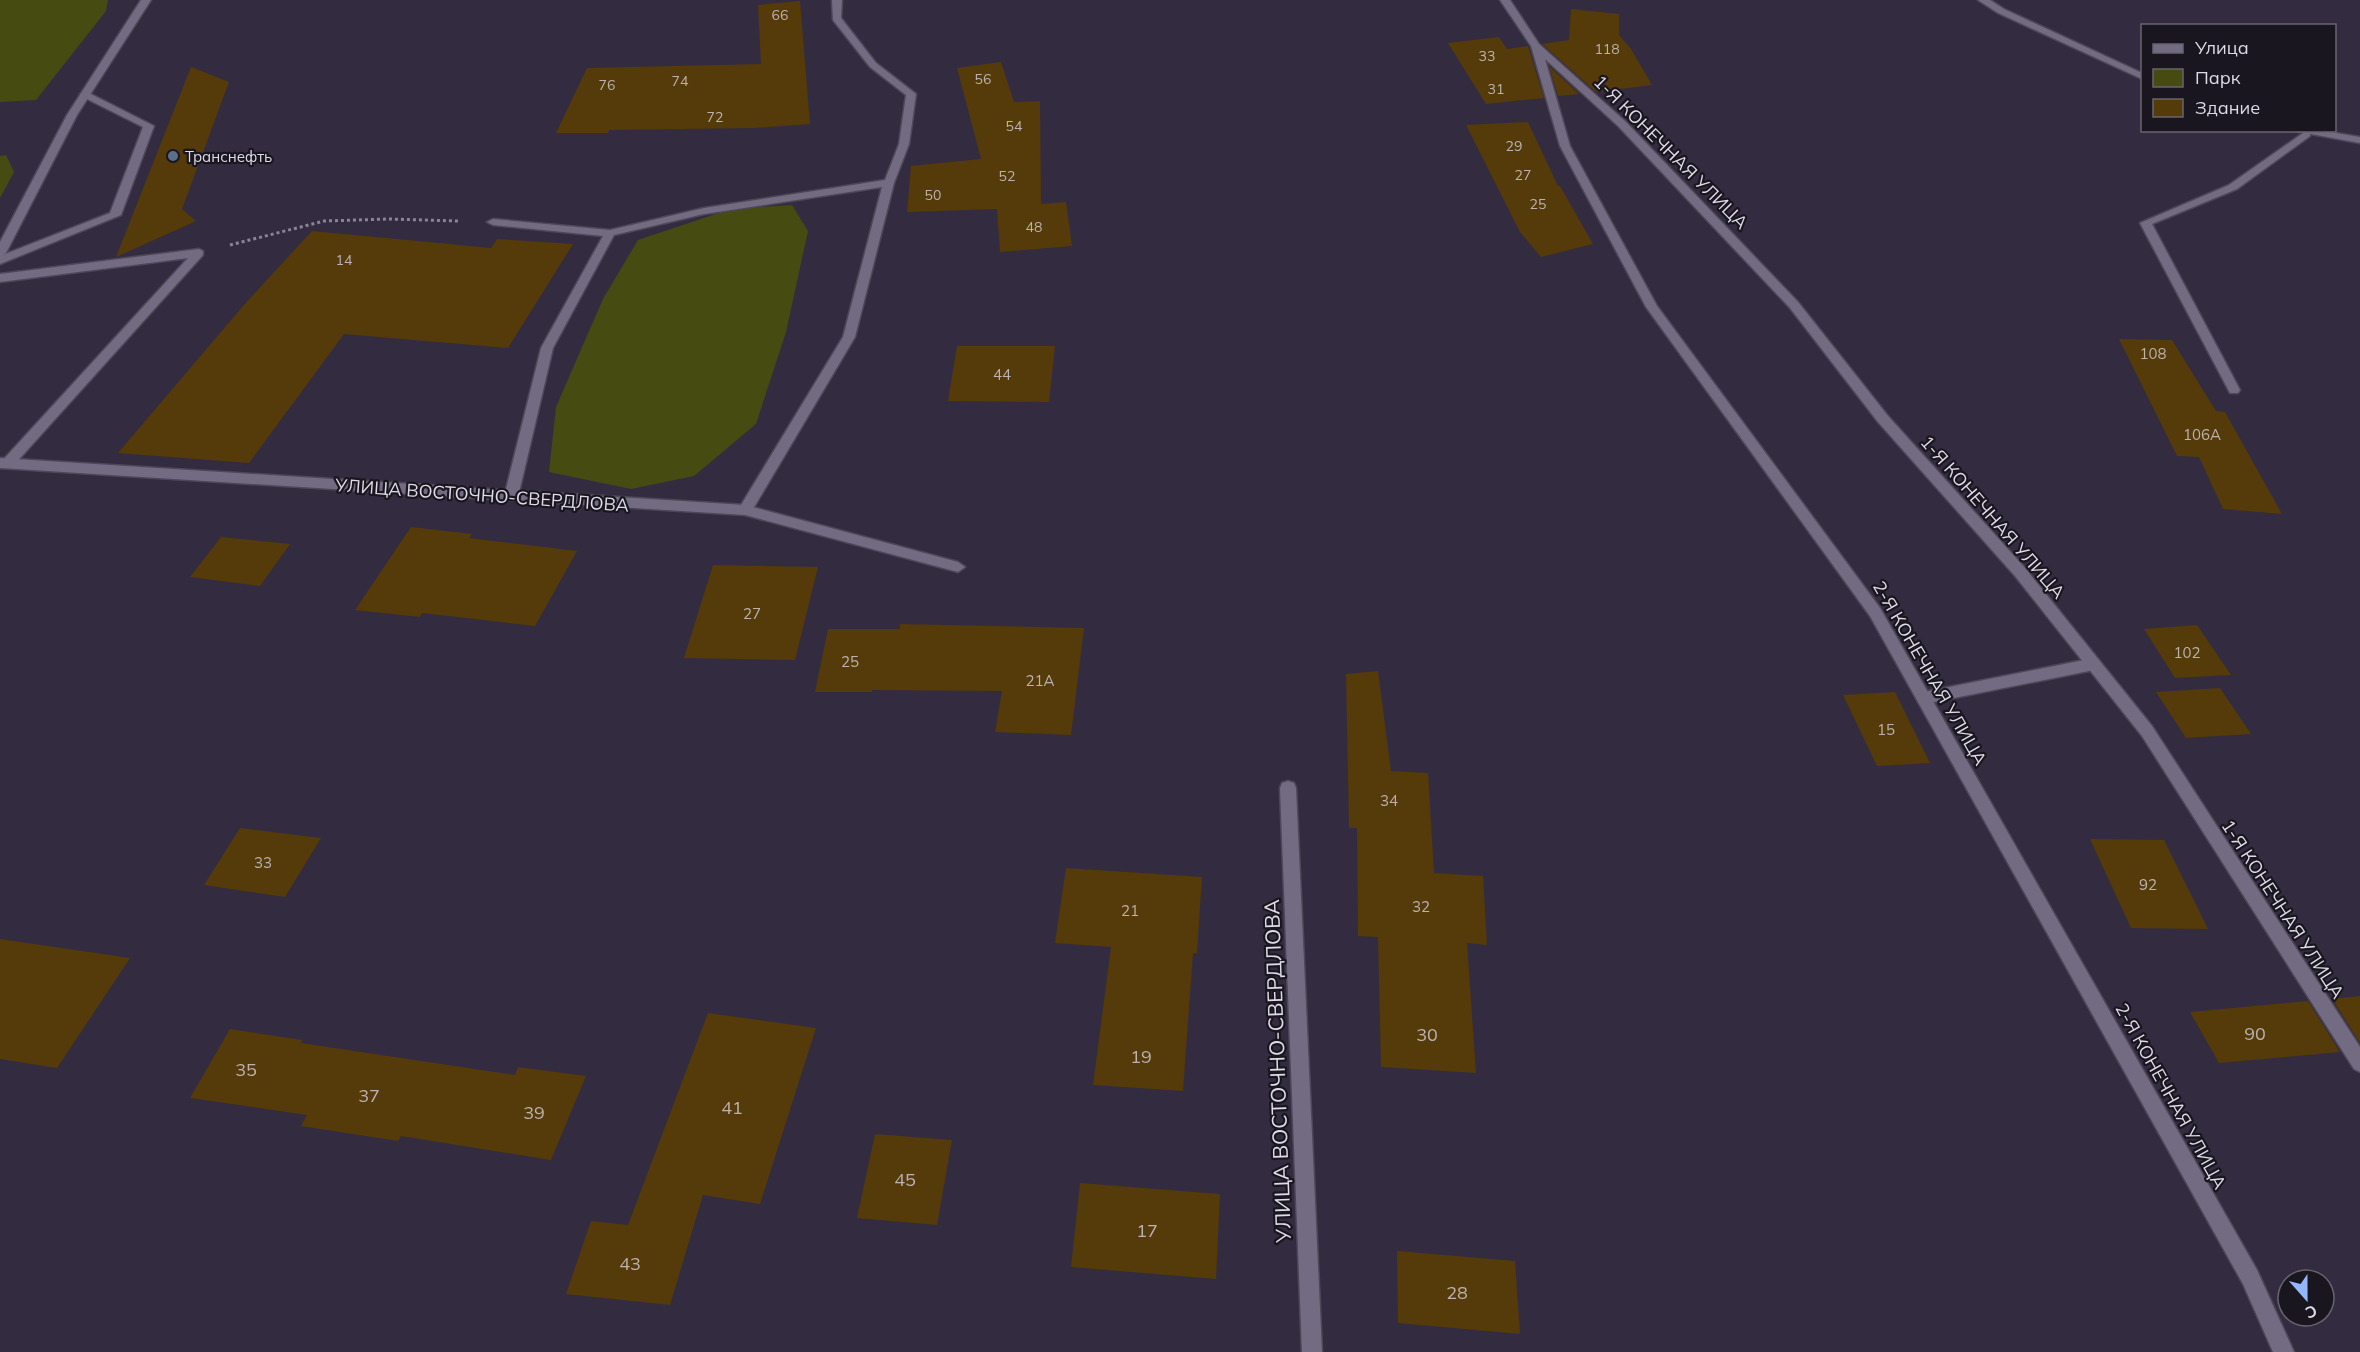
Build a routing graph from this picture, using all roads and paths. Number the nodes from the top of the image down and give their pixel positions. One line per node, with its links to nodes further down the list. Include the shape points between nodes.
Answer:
1 (146, 0): 7 (street)
2 (837, 0): 10 (street, via 836,18 867,58 911,94 904,144)
3 (1505, 0): 5 (street, 2-Я КОНЕЧНАЯ УЛИЦА)
4 (1983, 0): 6 (street, via 2001,12)
5 (1536, 46): 22 (street, 1-Я КОНЕЧНАЯ УЛИЦА, via 1622,124 1794,305 1883,419 2020,572); 23 (street, 2-Я КОНЕЧНАЯ УЛИЦА, via 1565,146 1652,307 1875,612)
6 (2141, 76)
7 (85, 94): 13 (street); 15 (street, via 149,126 115,215)
8 (2300, 132): 9 (street); 17 (street, via 2233,187 2146,223)
9 (2360, 140)
10 (889, 183): 12 (street, via 704,211); 20 (street, via 849,337)
11 (493, 222): 12 (street); 14 (path, via 324,221)
12 (610, 233): 19 (street, via 547,348)
13 (0, 253)
14 (200, 253): 16 (street); 18 (street)
15 (0, 260)
16 (0, 278)
17 (2234, 390)
18 (4, 463): 19 (street, УЛИЦА ВОСТОЧНО-СВЕРДЛОВА)
19 (511, 497): 20 (street, УЛИЦА ВОСТОЧНО-СВЕРДЛОВА)
20 (745, 510): 21 (street, УЛИЦА ВОСТОЧНО-СВЕРДЛОВА)
21 (958, 567)
22 (2094, 664): 23 (street); 25 (street, 1-Я КОНЕЧНАЯ УЛИЦА, via 2147,731)
23 (1924, 698): 27 (street, 2-Я КОНЕЧНАЯ УЛИЦА, via 2250,1276)
24 (1288, 788): 26 (street, УЛИЦА ВОСТОЧНО-СВЕРДЛОВА)
25 (2360, 1063)
26 (1312, 1352)
27 (2284, 1352)

